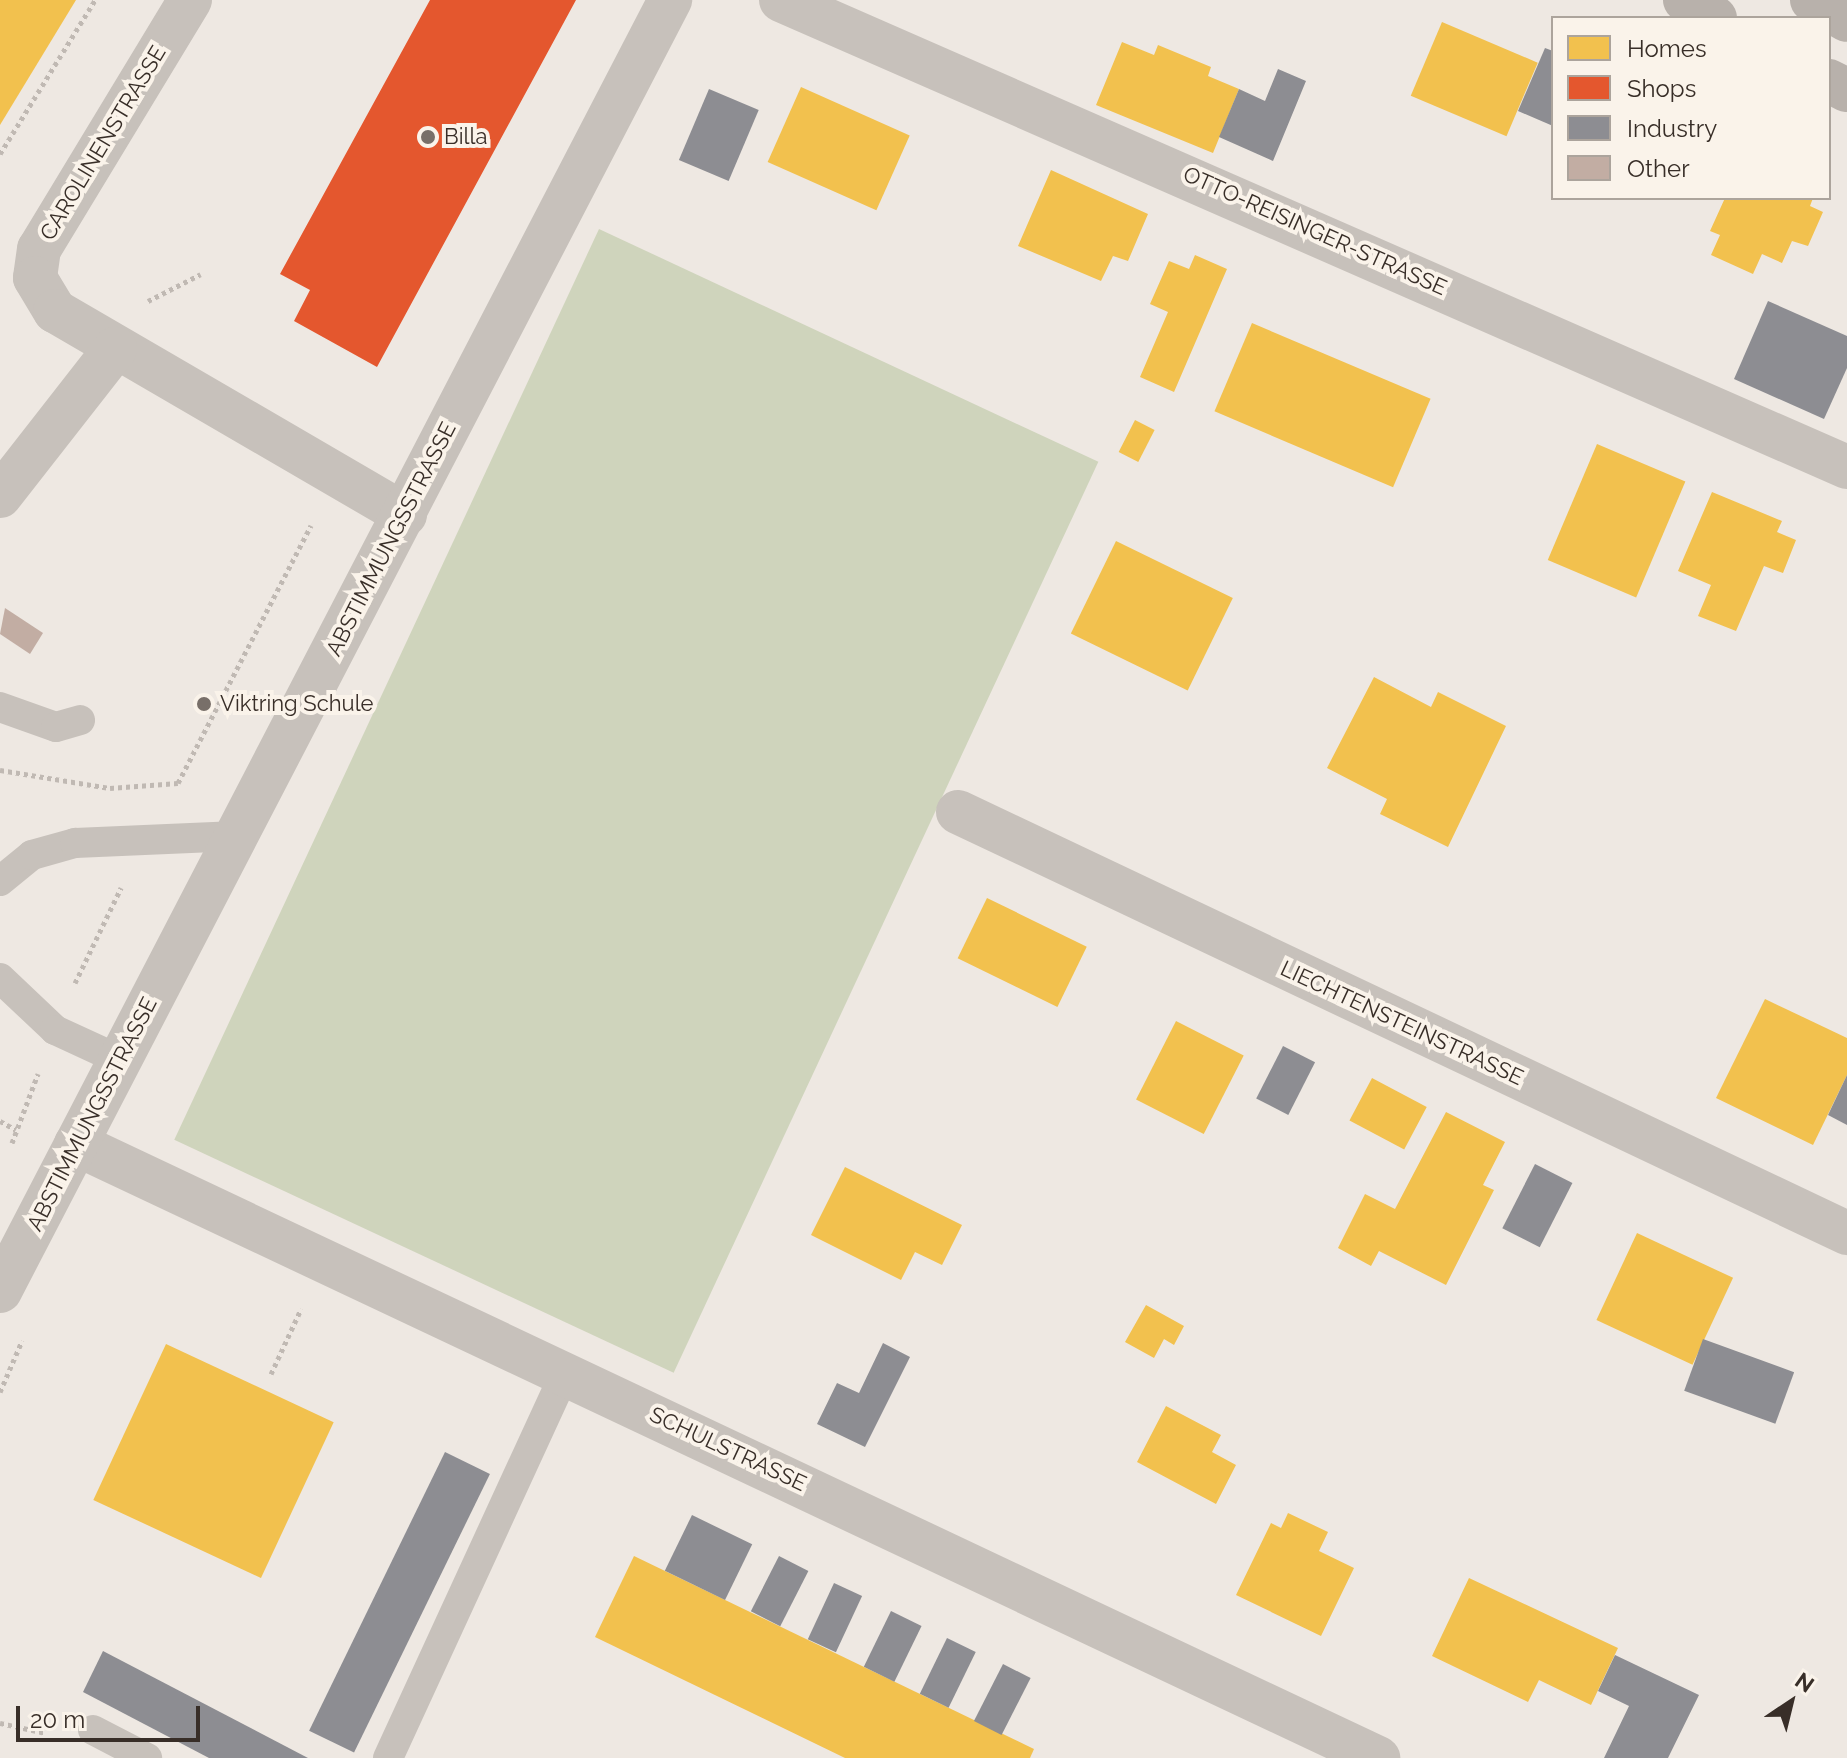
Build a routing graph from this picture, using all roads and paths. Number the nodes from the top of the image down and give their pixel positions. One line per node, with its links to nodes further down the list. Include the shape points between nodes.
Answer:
1 (95, 0): 9 (path)
2 (190, 0): 10 (street, CAROLINENSTRASSE, via 39,249 35,278 55,311)
3 (670, 0): 13 (street, ABSTIMMUNGSSTRASSE)
4 (781, 0): 11 (street, OTTO-REISINGER-STRASSE)
5 (1685, 0): 7 (main road)
6 (1812, 0): 8 (main road)
7 (1712, 16)
8 (1847, 20)
9 (0, 154)
10 (115, 349): 12 (street); 13 (street, CAROLINENSTRASSE)
11 (1847, 467)
12 (0, 496)
13 (405, 515): 20 (street, ABSTIMMUNGSSTRASSE)
14 (311, 524): 18 (path)
15 (0, 707): 16 (lane, via 56,727)
16 (80, 720)
17 (0, 770): 18 (path, via 110,788)
18 (178, 783): 21 (path)
19 (958, 812): 30 (street, LIECHTENSTEINSTRASSE)
20 (237, 836): 21 (lane); 25 (street, ABSTIMMUNGSSTRASSE)
21 (146, 840): 22 (lane, via 75,843 32,855); 24 (path)
22 (0, 881)
23 (0, 978): 24 (lane)
24 (55, 1030): 25 (lane); 27 (path)
25 (120, 1060): 28 (street, ABSTIMMUNGSSTRASSE)
26 (0, 1121): 27 (path)
27 (16, 1130): 29 (path)
28 (76, 1144): 31 (street, ABSTIMMUNGSSTRASSE); 34 (street, SCHULSTRASSE)
29 (8, 1154)
30 (1847, 1233)
31 (0, 1291)
32 (303, 1304): 35 (path)
33 (29, 1324): 36 (path)
34 (566, 1371): 39 (lane); 40 (street, SCHULSTRASSE)
35 (271, 1374)
36 (0, 1392)
37 (93, 1730): 38 (lane)
38 (147, 1758)
39 (388, 1758)
40 (1378, 1758)

